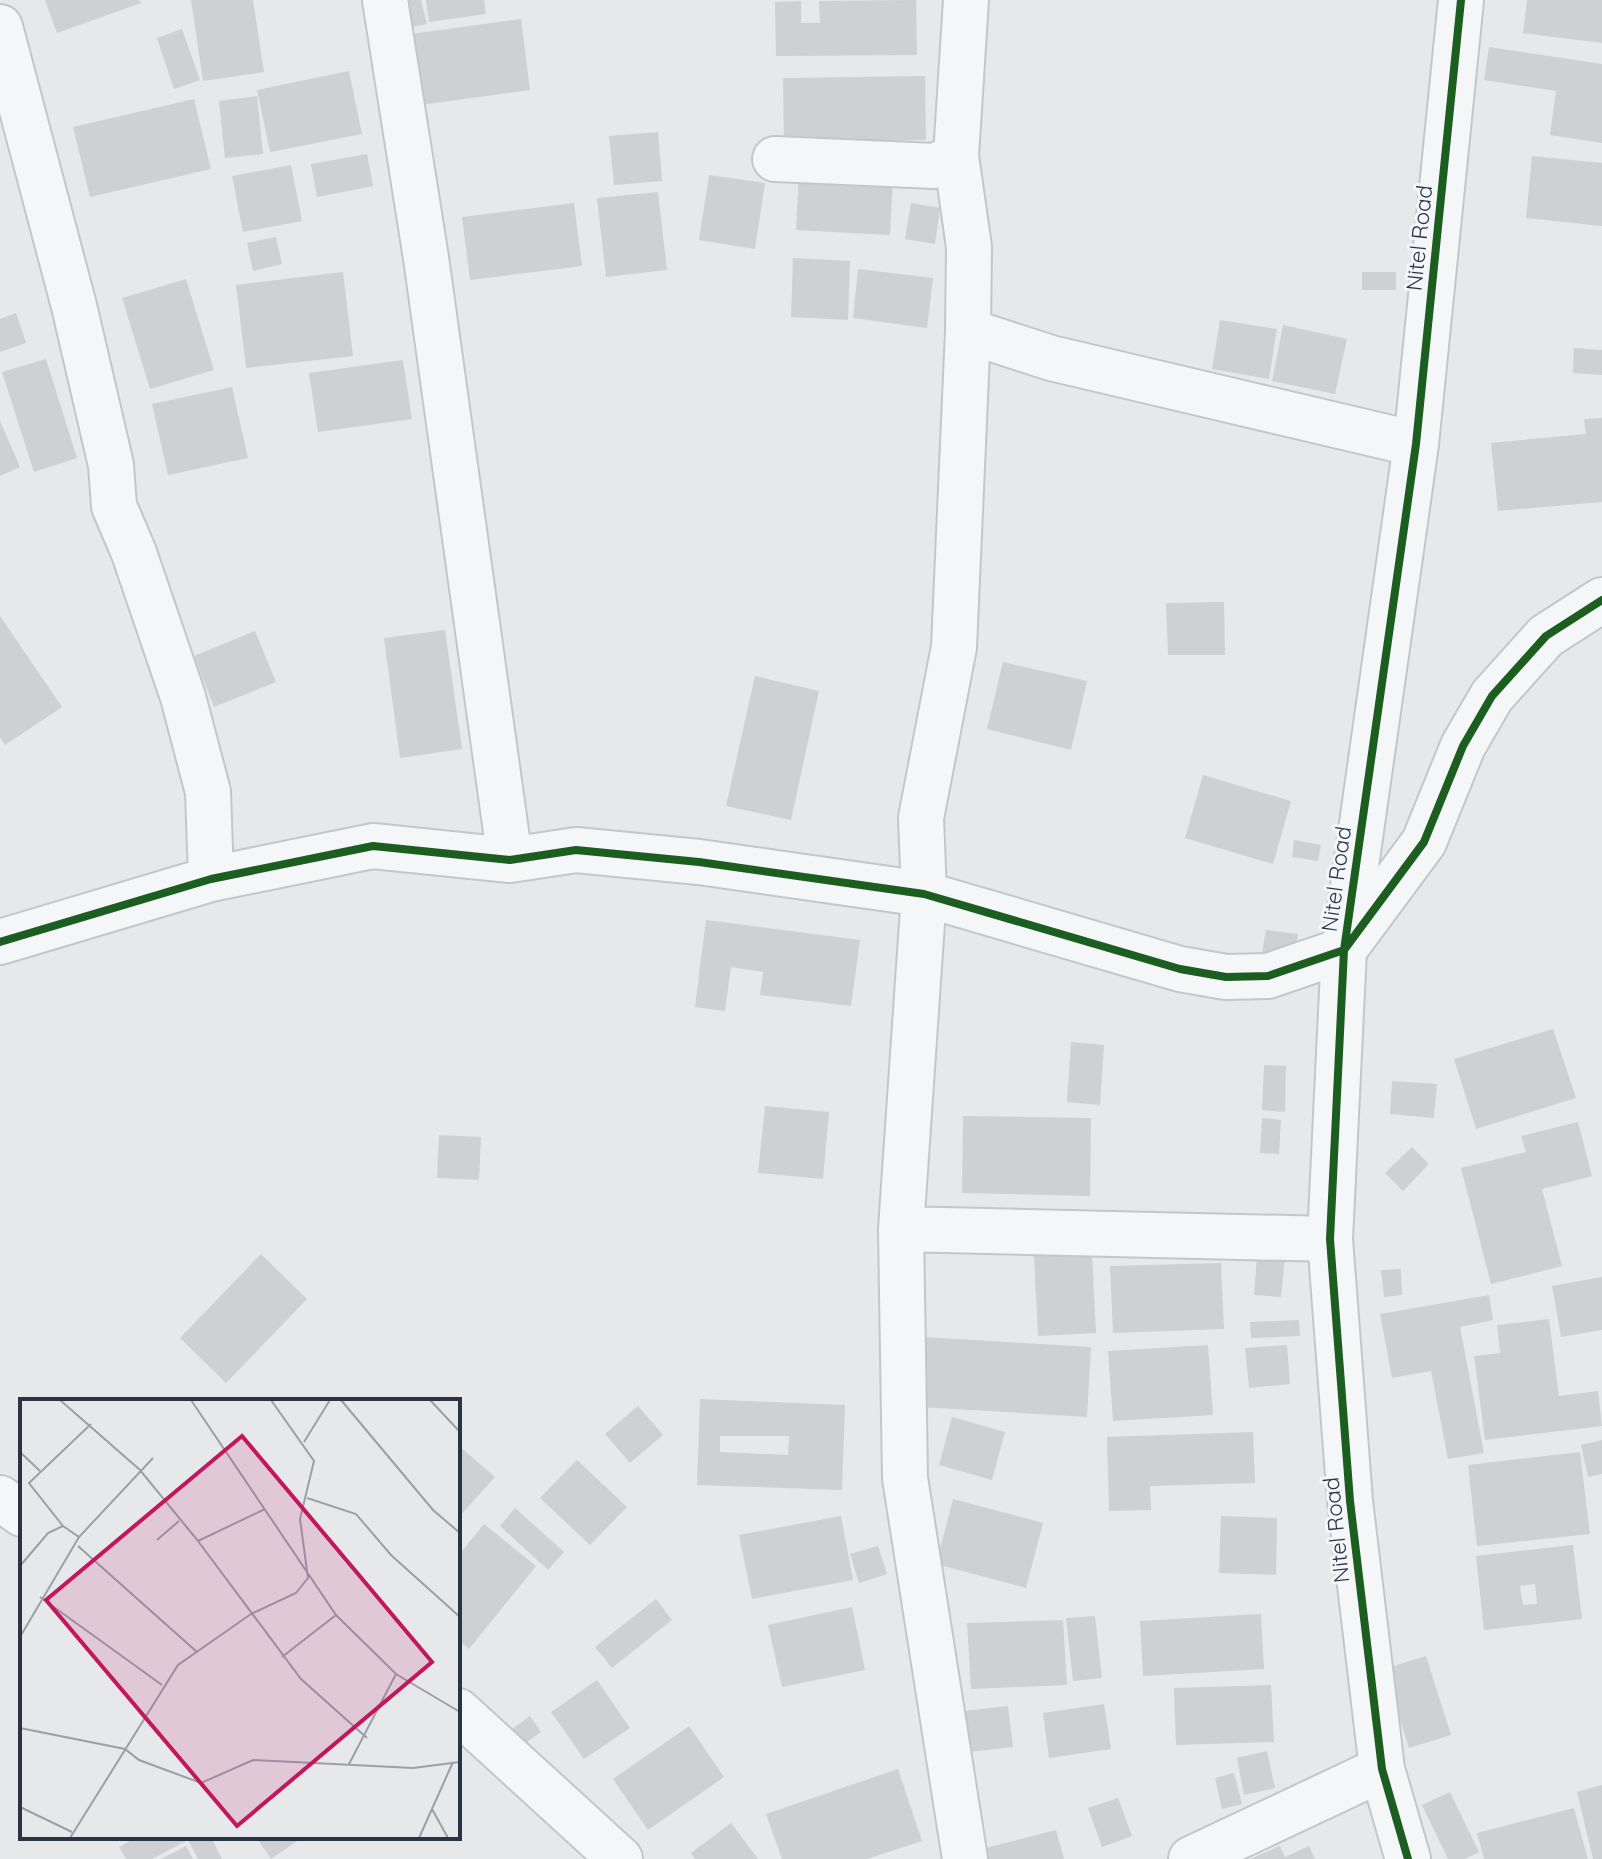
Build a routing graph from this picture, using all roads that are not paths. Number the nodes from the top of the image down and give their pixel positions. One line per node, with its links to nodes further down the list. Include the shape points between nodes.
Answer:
1 (385, 0): 10 (street)
2 (966, 0): 5 (street)
3 (1461, 0): 8 (street, Nitel Road)
4 (0, 27): 11 (street, via 74,306 111,465 114,506 183,697 208,792)
5 (956, 156): 6 (street, via 935,166); 7 (street, via 969,247)
6 (775, 159)
7 (968, 331): 8 (street, via 1051,358); 12 (street, via 954,647 921,818)
8 (1416, 444): 14 (street, Nitel Road)
9 (1602, 600): 14 (street, via 1546,636 1492,696 1463,746 1424,842)
10 (510, 860): 11 (street, via 373,846); 12 (street, via 576,850)
11 (211, 879): 13 (street)
12 (924, 894): 14 (street, via 1180,969 1226,977 1268,976); 15 (street)
13 (0, 942)
14 (1344, 950): 16 (street, Nitel Road)
15 (901, 1229): 16 (street); 22 (street, via 905,1478)
16 (1330, 1239): 20 (street, Nitel Road, via 1350,1501)
17 (0, 1498): 18 (street)
18 (20, 1513)
19 (460, 1713): 21 (street)
20 (1382, 1769): 23 (street); 24 (street, Nitel Road)
21 (620, 1859)
22 (965, 1859)
23 (1191, 1859)
24 (1408, 1859)

